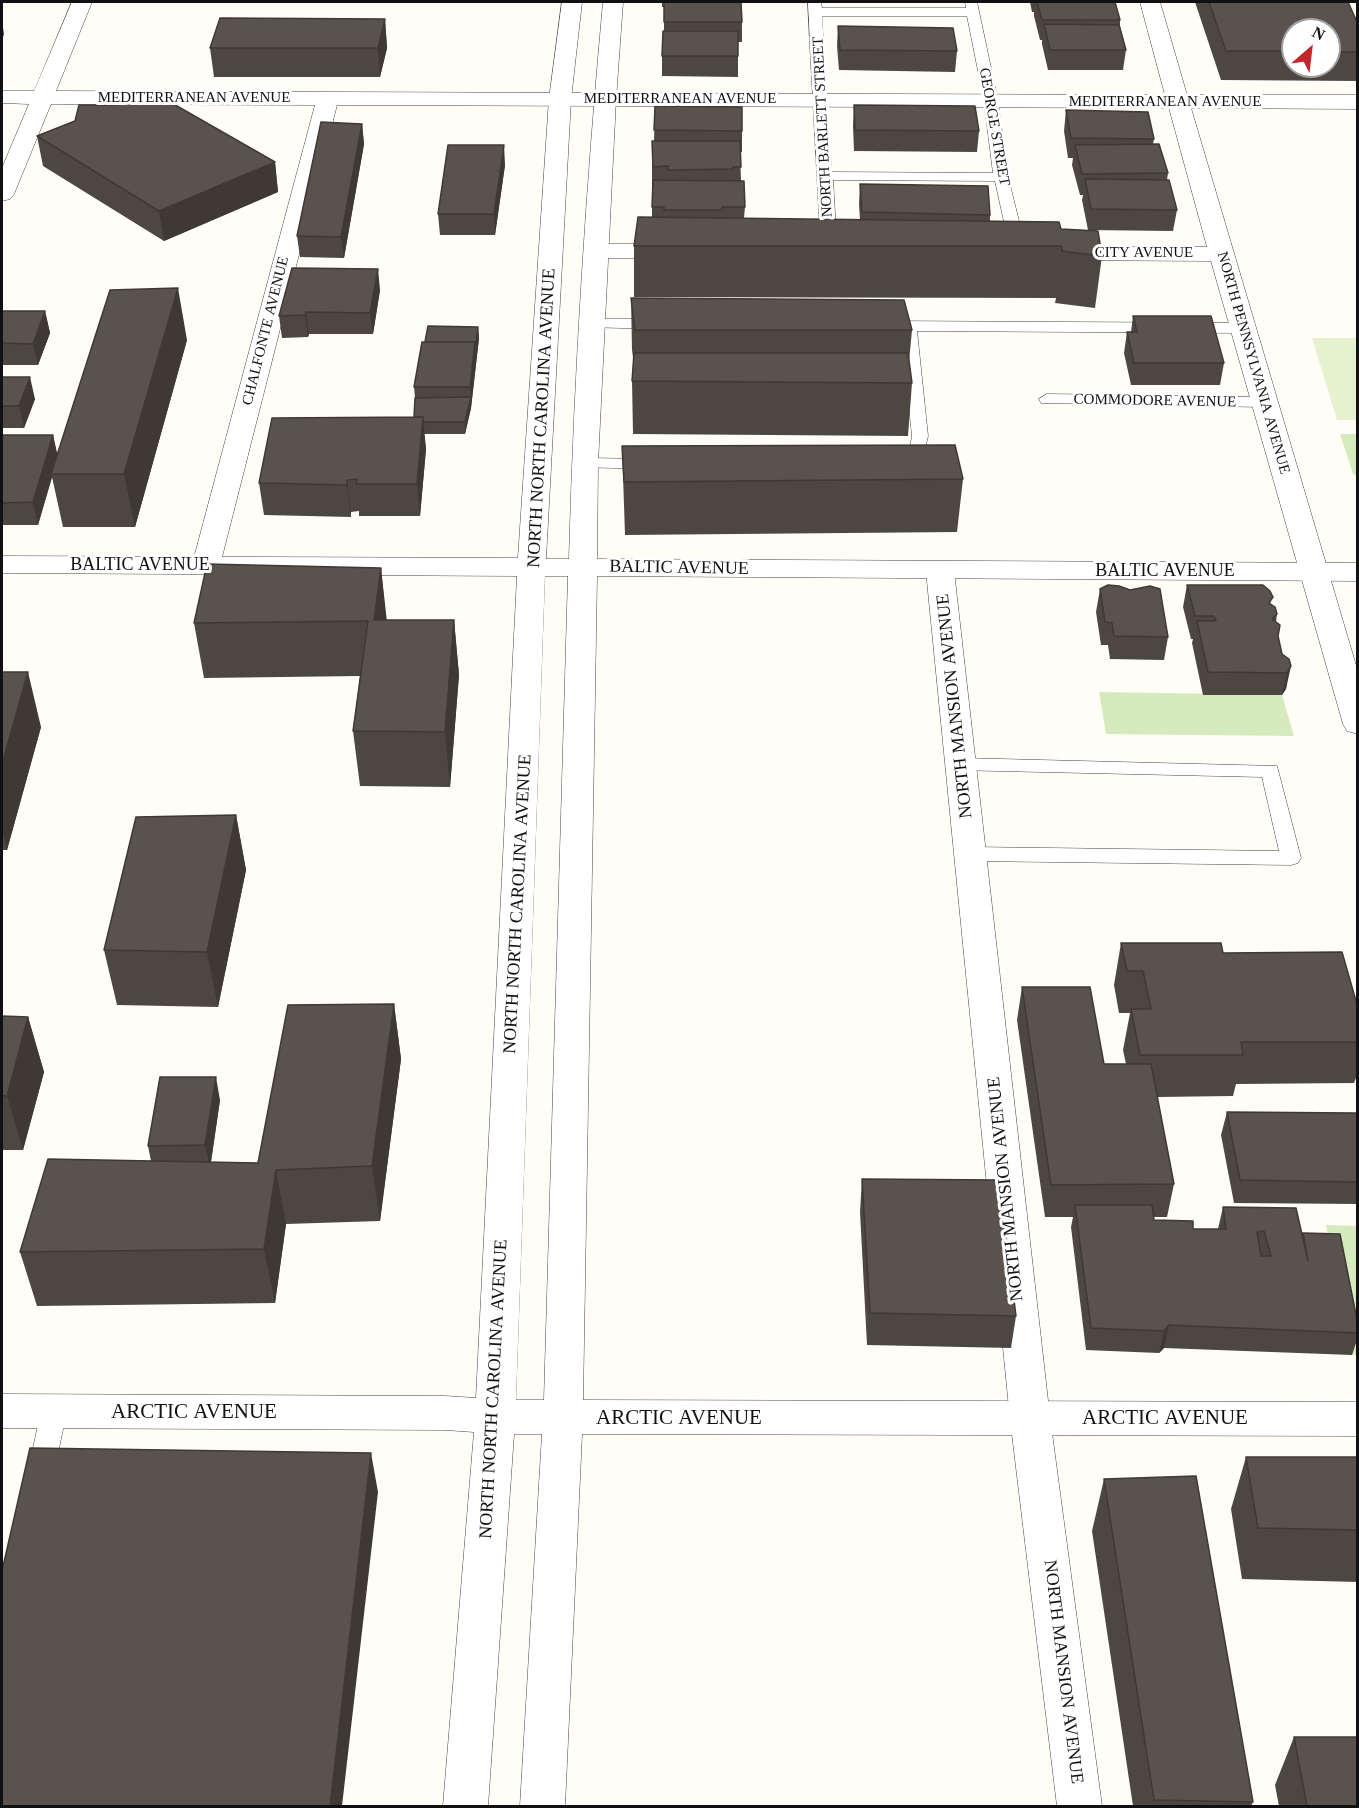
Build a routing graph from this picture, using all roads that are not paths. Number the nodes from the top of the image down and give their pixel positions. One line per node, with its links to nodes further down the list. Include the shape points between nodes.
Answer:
1 (82, 2): 8 (street)
2 (572, 2): 10 (street, NORTH NORTH CAROLINA AVENUE)
3 (613, 2): 11 (street)
4 (1150, 2): 14 (street, NORTH PENNSYLVANIA AVENUE)
5 (815, 7): 6 (lane); 12 (lane, NORTH BARLETT STREET)
6 (972, 7): 13 (lane, GEORGE STREET)
7 (2, 97): 8 (street, MEDITERRANEAN AVENUE)
8 (40, 97): 9 (street, MEDITERRANEAN AVENUE); 18 (street)
9 (328, 98): 10 (street, MEDITERRANEAN AVENUE); 35 (street, CHALFONTE AVENUE)
10 (560, 99): 11 (street, MEDITERRANEAN AVENUE); 36 (street, NORTH NORTH CAROLINA AVENUE)
11 (604, 99): 12 (street, MEDITERRANEAN AVENUE); 19 (street)
12 (821, 100): 13 (street, MEDITERRANEAN AVENUE); 16 (lane, NORTH BARLETT STREET)
13 (991, 101): 14 (street, MEDITERRANEAN AVENUE); 17 (lane, GEORGE STREET)
14 (1178, 102): 15 (street, MEDITERRANEAN AVENUE); 23 (street, NORTH PENNSYLVANIA AVENUE)
15 (1358, 102)
16 (826, 176): 17 (lane); 21 (lane, NORTH BARLETT STREET)
17 (1001, 177): 22 (lane, GEORGE STREET)
18 (2, 194)
19 (597, 250): 20 (street); 24 (street)
20 (703, 251)
21 (830, 252)
22 (1007, 253): 23 (street, CITY AVENUE)
23 (1222, 254): 28 (street, NORTH PENNSYLVANIA AVENUE)
24 (592, 324): 25 (lane); 31 (street)
25 (677, 325)
26 (863, 326): 27 (lane)
27 (909, 327): 28 (lane); 33 (lane, via 920,436 918,450 905,461)
28 (1244, 328): 30 (street, NORTH PENNSYLVANIA AVENUE)
29 (1047, 399): 30 (lane, COMMODORE AVENUE)
30 (1263, 402): 39 (street, NORTH PENNSYLVANIA AVENUE)
31 (585, 463): 32 (lane); 37 (street)
32 (671, 464)
33 (881, 466)
34 (2, 564): 35 (street, BALTIC AVENUE)
35 (206, 565): 36 (street, BALTIC AVENUE)
36 (532, 567): 37 (street, BALTIC AVENUE); 46 (street, NORTH NORTH CAROLINA AVENUE)
37 (581, 567): 38 (street, BALTIC AVENUE); 47 (street)
38 (940, 571): 39 (street, BALTIC AVENUE); 42 (street, NORTH MANSION AVENUE)
39 (1312, 572): 40 (street, BALTIC AVENUE); 41 (street, NORTH PENNSYLVANIA AVENUE)
40 (1358, 572)
41 (1358, 724)
42 (961, 765): 43 (street, NORTH MANSION AVENUE); 43 (lane, via 1270,771 1291,858)
43 (970, 854): 48 (street, NORTH MANSION AVENUE)
44 (2, 1411): 45 (street, ARCTIC AVENUE)
45 (54, 1412): 46 (street, ARCTIC AVENUE, via 445,1413); 50 (lane)
46 (495, 1417): 47 (street, ARCTIC AVENUE); 51 (street, NORTH NORTH CAROLINA AVENUE)
47 (562, 1417): 48 (street, ARCTIC AVENUE); 52 (street)
48 (1030, 1418): 49 (street, ARCTIC AVENUE); 53 (street, NORTH MANSION AVENUE)
49 (1358, 1419)
50 (35, 1499)
51 (465, 1806)
52 (542, 1806)
53 (1080, 1806)

